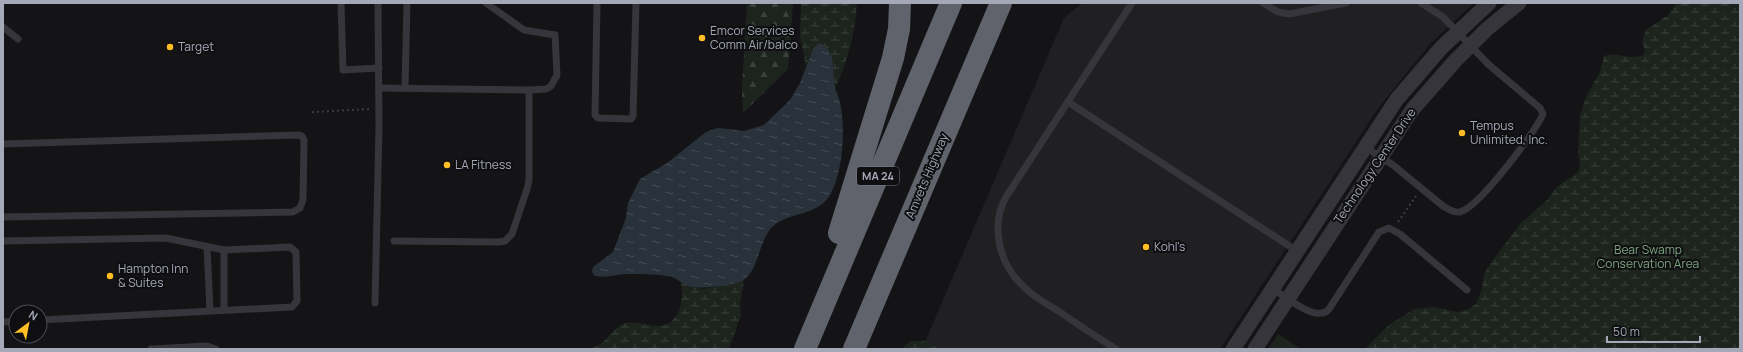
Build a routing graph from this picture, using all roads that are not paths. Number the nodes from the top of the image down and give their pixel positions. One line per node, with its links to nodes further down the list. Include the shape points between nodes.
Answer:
1 (341, 3): 21 (lane, via 344,70)
2 (378, 3): 21 (lane)
3 (407, 3): 23 (lane)
4 (486, 3): 24 (lane, via 524,30 555,35 555,80 546,89)
5 (597, 3): 6 (lane, via 595,115 598,118 631,119)
6 (636, 3)
7 (900, 3): 45 (highway, via 899,29 891,66 849,204)
8 (952, 3): 46 (highway, MA 24)
9 (1001, 3): 26 (highway, Amvets Highway)
10 (1008, 3): 26 (highway)
11 (1132, 3): 25 (lane)
12 (1346, 3): 16 (lane, via 1294,14 1283,13)
13 (1421, 3): 18 (lane, via 1436,12)
14 (1489, 3): 18 (street, Technology Center Drive)
15 (1519, 3): 20 (street, Technology Center Drive)
16 (1268, 4)
17 (3, 27): 19 (lane)
18 (1457, 32): 20 (lane); 28 (street, Technology Center Drive, via 1411,81)
19 (18, 39)
20 (1470, 45): 29 (street, Technology Center Drive, via 1433,84 1399,127); 29 (lane, via 1489,66 1543,112 1535,129 1514,158 1480,196 1459,212 1443,206)
21 (379, 68): 22 (lane)
22 (379, 88): 23 (lane); 39 (lane)
23 (405, 88): 24 (lane)
24 (530, 90): 31 (lane, via 529,181 512,234 499,242)
25 (1068, 102): 35 (lane); 48 (lane, via 1004,202 998,220 998,235 1007,265 1022,285)
26 (956, 108): 47 (highway, Amvets Highway)
27 (3, 144): 30 (lane, via 298,135 304,140 302,204 293,212)
28 (1365, 147): 29 (lane); 35 (street, Technology Center Drive)
29 (1380, 157): 38 (street, Technology Center Drive)
30 (3, 217)
31 (394, 241)
32 (3, 242): 33 (lane, via 166,238)
33 (207, 248): 34 (lane); 41 (lane)
34 (224, 250): 40 (lane); 40 (lane, via 293,249 296,252 297,301 292,307)
35 (1297, 251): 36 (street, Technology Center Drive)
36 (1272, 288): 38 (lane); 49 (street, Technology Center Drive)
37 (1467, 290): 38 (lane, via 1400,234 1385,229 1379,232 1327,312 1321,315 1314,314)
38 (1288, 298): 50 (street, Technology Center Drive)
39 (375, 303)
40 (224, 309): 41 (lane)
41 (210, 310): 42 (lane)
42 (48, 320)
43 (150, 349): 44 (lane, via 201,346)
44 (216, 349)
45 (798, 349)
46 (805, 349)
47 (854, 349)
48 (1116, 349)
49 (1233, 349)
50 (1255, 349)

